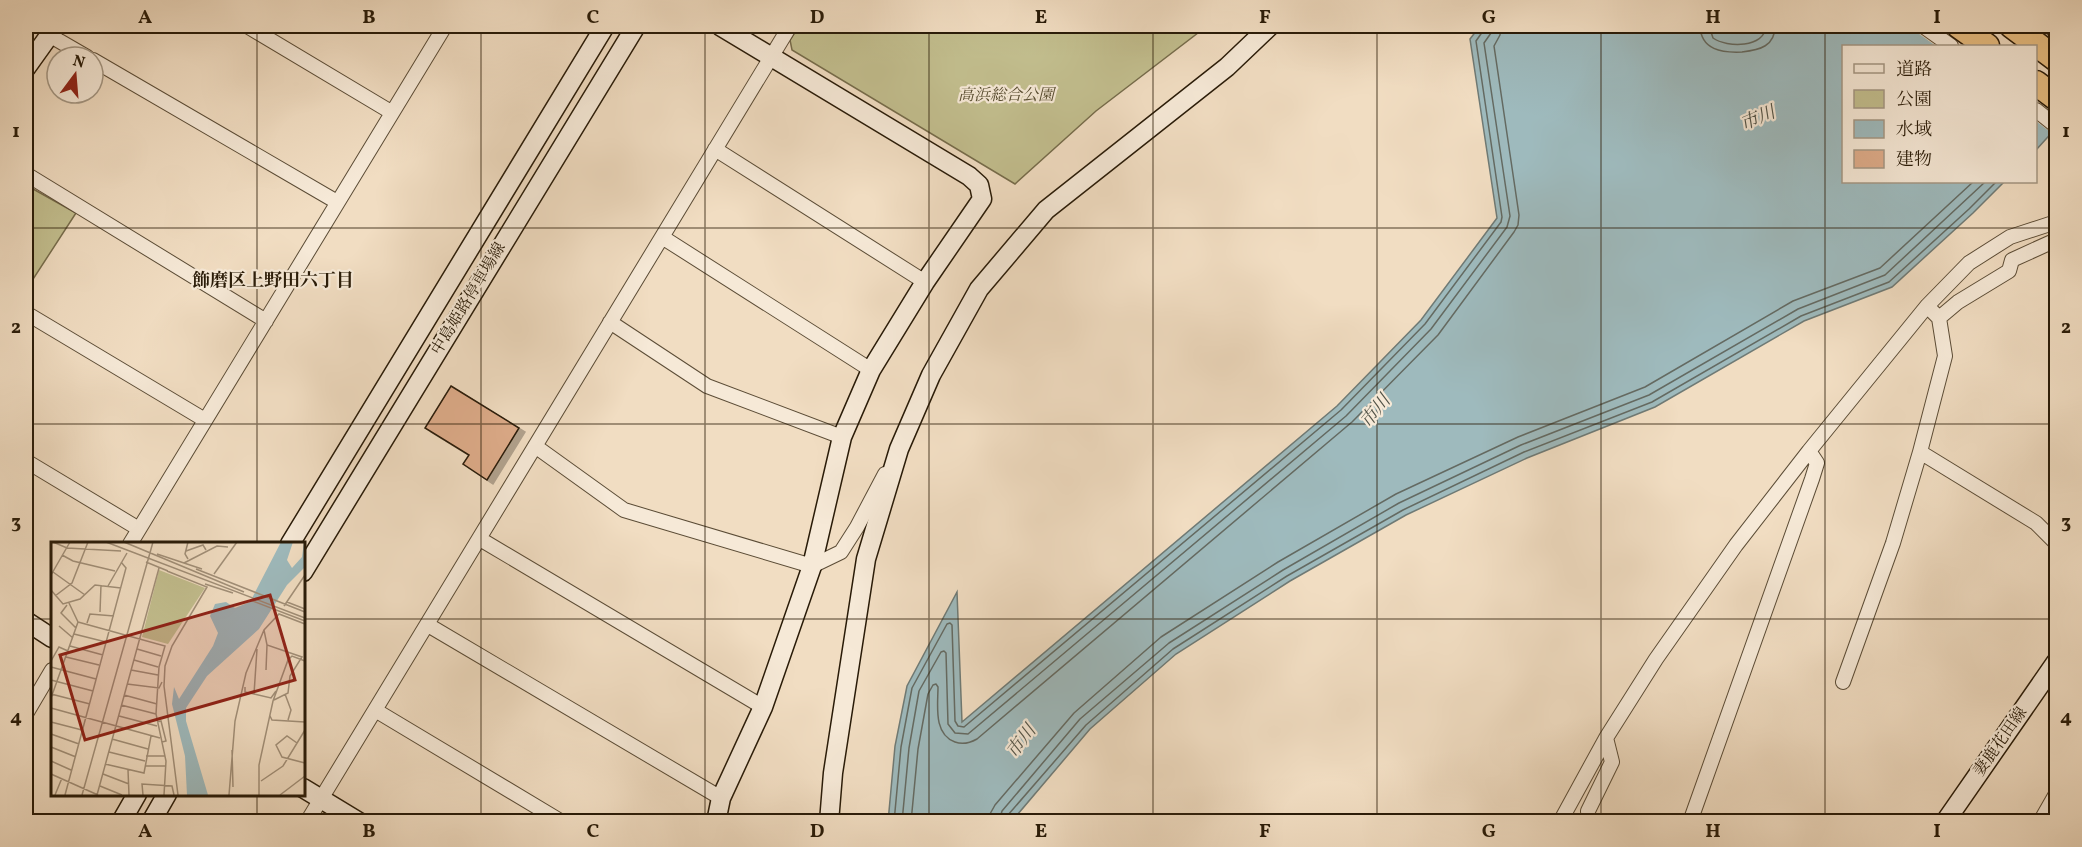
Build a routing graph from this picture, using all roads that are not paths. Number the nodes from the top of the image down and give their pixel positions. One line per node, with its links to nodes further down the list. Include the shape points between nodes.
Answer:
1 (247, 26): 24 (street)
2 (445, 26): 24 (street)
3 (605, 26): 49 (street, 中島姫路停車場線)
4 (636, 26): 52 (street, 中島姫路停車場線)
5 (720, 26): 17 (street)
6 (790, 26): 17 (street)
7 (1270, 26): 42 (street, via 1227,67 1046,210 979,289 931,375)
8 (1923, 26): 15 (street)
9 (1959, 26): 16 (highway)
10 (2012, 26): 18 (highway)
11 (2049, 26): 13 (street)
12 (52, 30): 14 (street); 20 (street)
13 (2056, 32)
14 (71, 45)
15 (1950, 45)
16 (1986, 45)
17 (771, 57): 26 (street); 32 (street, via 979,185 982,199)
18 (2056, 59)
19 (105, 67): 28 (street)
20 (26, 68)
21 (2037, 84): 22 (highway)
22 (2056, 98)
23 (2037, 111): 25 (street)
24 (391, 112): 28 (street)
25 (2056, 126)
26 (715, 149): 30 (street); 32 (street)
27 (26, 174): 36 (street)
28 (338, 202): 36 (street)
29 (2056, 222): 33 (street, via 2010,237 1969,262)
30 (662, 237): 37 (street); 38 (street)
31 (2056, 240): 35 (street, via 2012,260 2009,271)
32 (924, 282): 38 (street)
33 (1928, 306): 35 (street); 43 (street)
34 (26, 313): 39 (street)
35 (1939, 318): 44 (street, via 1946,356)
36 (266, 321): 39 (street)
37 (610, 322): 40 (street, via 707,386); 41 (street)
38 (871, 370): 40 (street)
39 (205, 420): 46 (street)
40 (843, 437): 51 (street)
41 (535, 446): 47 (street); 51 (street, via 624,510)
42 (899, 449): 51 (street, via 841,552); 75 (street, via 866,559 833,772)
43 (1809, 451): 62 (street, via 1736,545); 78 (street, via 1817,463 1812,479)
44 (1920, 452): 50 (street, via 2036,523); 58 (street, via 1893,543)
45 (26, 461): 46 (street)
46 (139, 529): 48 (street)
47 (480, 539): 54 (street); 59 (street)
48 (131, 542)
49 (291, 542)
50 (2056, 543)
51 (812, 566): 59 (street)
52 (304, 570)
53 (26, 621): 55 (street)
54 (428, 625): 60 (street); 67 (street)
55 (51, 637)
56 (2056, 662): 79 (street, 妻鹿花田線)
57 (51, 672): 61 (street)
58 (1842, 682)
59 (762, 707): 67 (street)
60 (375, 710): 68 (street); 73 (street)
61 (26, 714)
62 (1606, 738): 76 (street); 77 (street, via 1612,762 1588,811)
63 (304, 789): 68 (street)
64 (2056, 794): 80 (street)
65 (137, 796): 69 (street)
66 (166, 796): 70 (street)
67 (721, 798): 74 (street)
68 (321, 799): 71 (street); 72 (street)
69 (121, 822)
70 (151, 822)
71 (308, 822)
72 (359, 822)
73 (562, 822)
74 (716, 822)
75 (829, 822)
76 (1560, 822)
77 (1589, 822)
78 (1690, 822)
79 (1945, 822)
80 (2040, 822)

